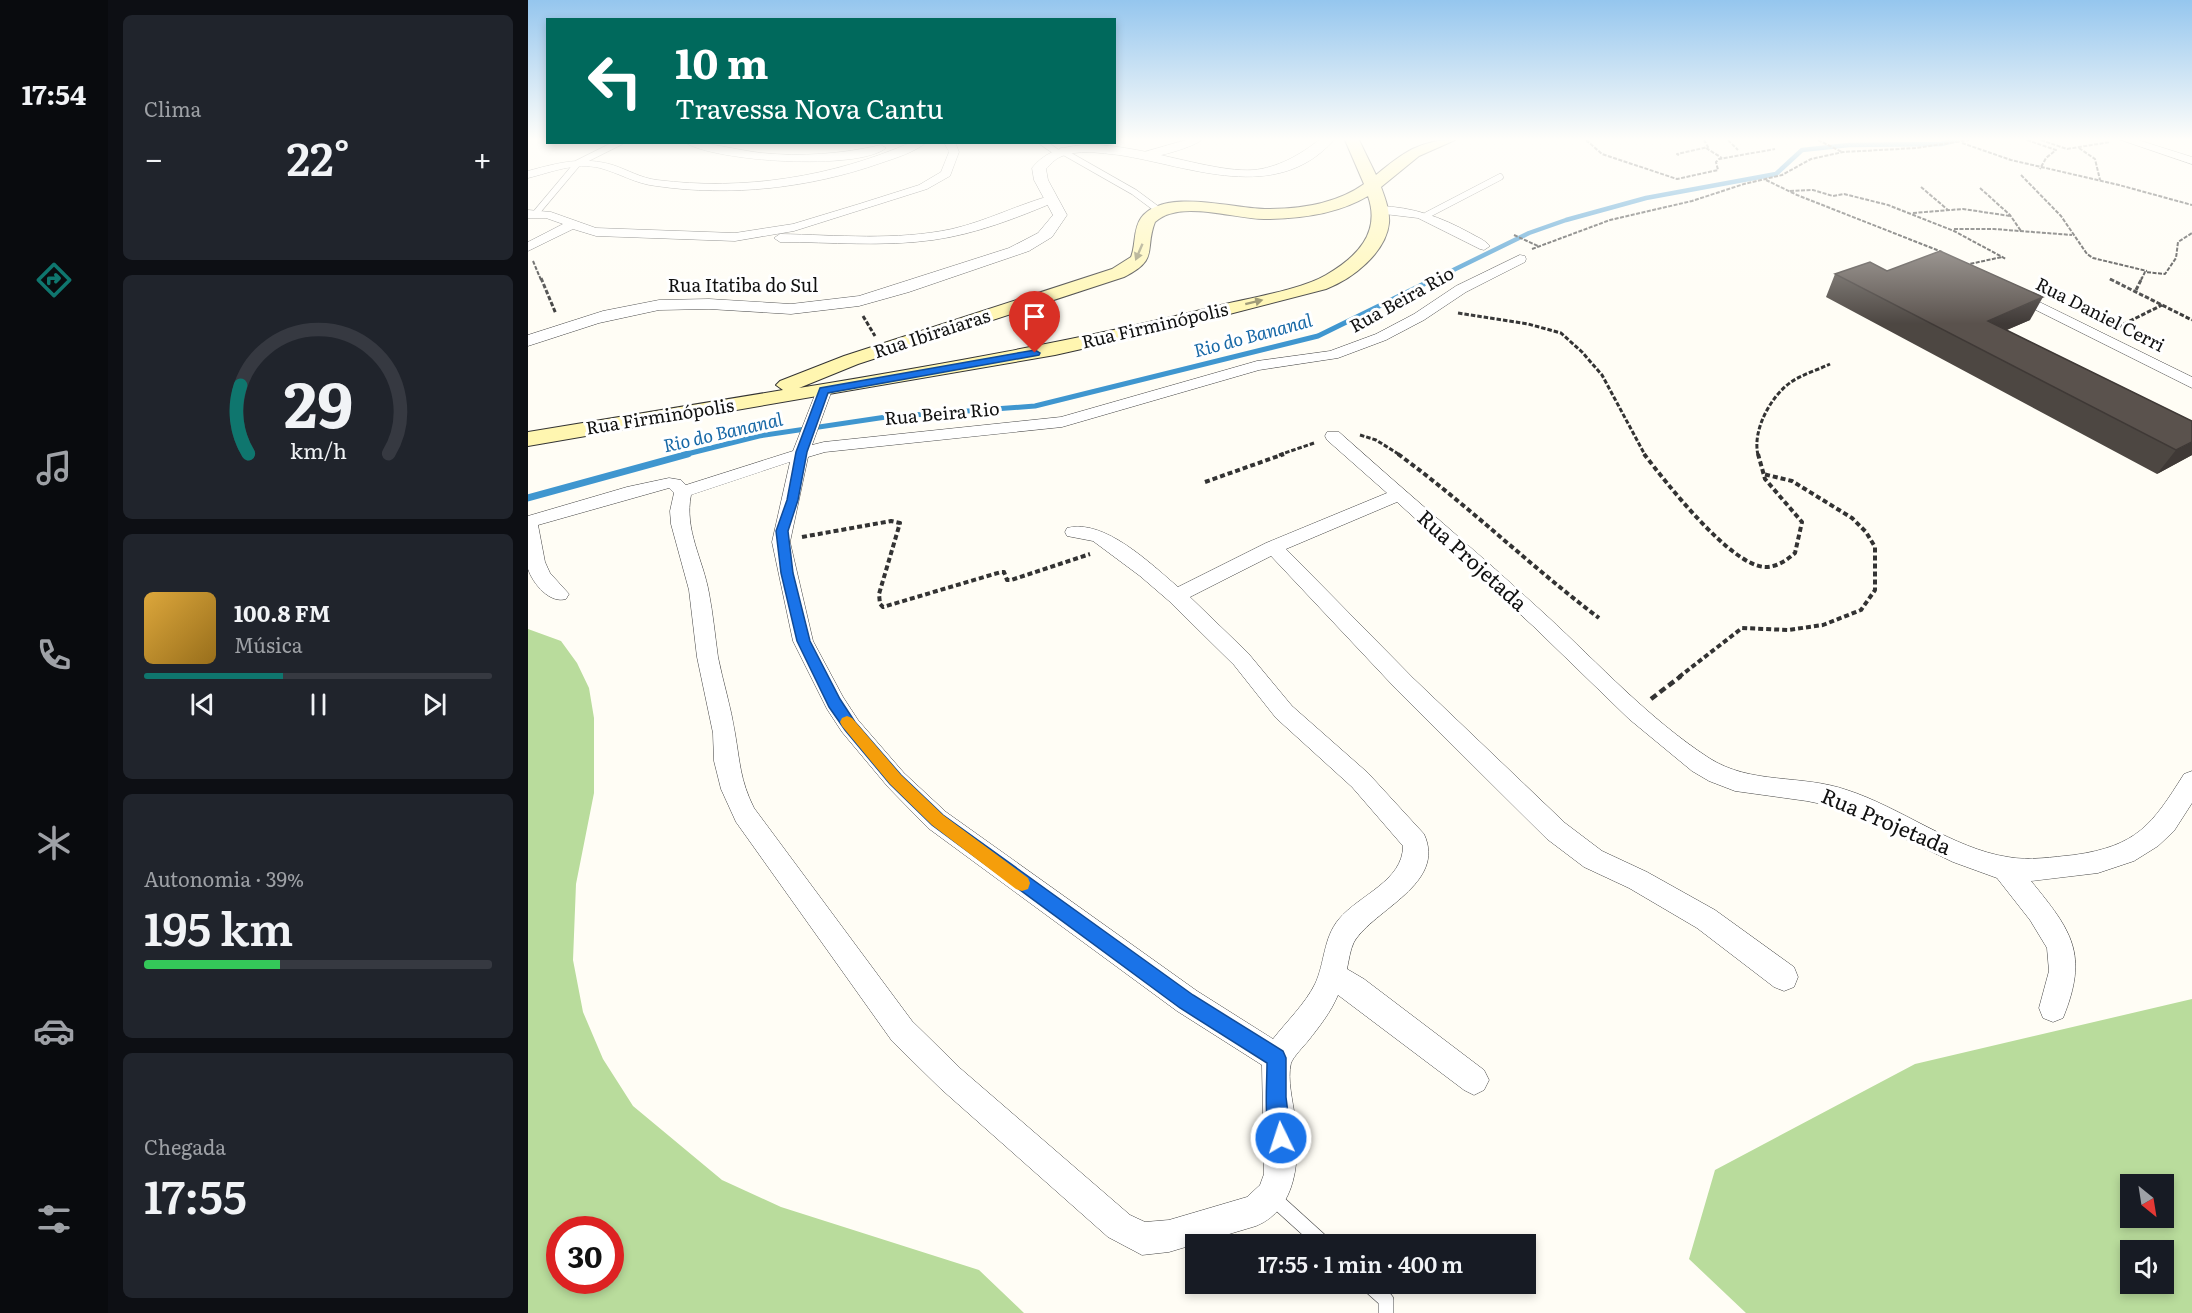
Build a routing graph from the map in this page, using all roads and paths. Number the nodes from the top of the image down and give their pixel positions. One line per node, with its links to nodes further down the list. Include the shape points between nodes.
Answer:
1 (543, 201): 20 (lane)
2 (879, 201): 30 (street, via 794,226)
3 (1047, 201): 30 (street, via 993,222 933,236)
4 (1054, 201): 43 (street, Rua Itatiba do Sul, via 1060,215 1042,238 996,258)
5 (1147, 201): 19 (lane)
6 (1347, 201): 19 (main road, via 1298,212 1255,214 1196,208)
7 (1377, 201): 17 (main road, Rua Firminópolis)
8 (1453, 201): 22 (lane)
9 (1691, 201): 32 (path, via 1610,220)
10 (1813, 201): 34 (path)
11 (1873, 201): 21 (path)
12 (1938, 201): 18 (path)
13 (1994, 201): 23 (path)
14 (2048, 201): 29 (path)
15 (2175, 201): 16 (path)
16 (2192, 206)
17 (1380, 210): 22 (street); 55 (main road, Rua Firminópolis, one-way to 17, via 1089,342 1320,285 1346,270 1372,247 1382,224)
18 (1948, 210): 21 (path); 23 (path)
19 (1161, 212): 50 (main road, Rua Ibiraiaras, one-way to 50, via 1147,220 1138,260 1118,273)
20 (532, 213): 24 (street, via 555,215)
21 (1911, 214): 25 (path)
22 (1427, 215): 31 (street)
23 (2010, 216): 26 (path)
24 (571, 225): 30 (street, via 617,234); 33 (street)
25 (1950, 229): 26 (path); 37 (path, via 2004,258)
26 (2021, 231): 29 (path)
27 (2192, 233): 39 (path, via 2178,242 2176,258 2165,274)
28 (1514, 235): 32 (path)
29 (2072, 235): 39 (path, via 2093,258)
30 (735, 237)
31 (1484, 246)
32 (1539, 246): 35 (path)
33 (529, 247): 47 (path, via 551,307)
34 (1949, 255)
35 (1520, 259): 45 (street, Rua Beira Rio)
36 (1960, 260): 37 (path)
37 (1970, 264): 38 (path)
38 (1958, 266)
39 (2147, 271): 42 (path)
40 (2110, 279): 42 (path)
41 (2001, 288): 48 (street, Rua Daniel Cerri)
42 (2136, 290): 44 (path)
43 (853, 301): 47 (street, Rua Itatiba do Sul, via 792,309 663,305); 50 (path)
44 (2163, 305): 46 (path); 48 (path)
45 (1434, 307): 58 (street, Rua Beira Rio, via 1354,349 1248,369 1062,422); 59 (path, via 1540,326 1561,334 1601,375 1636,441 1667,484 1733,550 1762,567 1778,565 1795,553 1802,522)
46 (2192, 320)
47 (566, 327): 49 (street, Rua Itatiba do Sul)
48 (2096, 335): 53 (street, Rua Daniel Cerri)
49 (528, 341)
50 (884, 349): 55 (main road, Rua Ibiraiaras)
51 (1830, 364): 59 (path, via 1791,382 1770,403 1757,450)
52 (2192, 366): 53 (street)
53 (2174, 374): 54 (street, Rua Daniel Cerri)
54 (2192, 383)
55 (822, 387): 57 (main road, Rua Firminópolis, via 787,391 744,404); 58 (street)
56 (1333, 436): 61 (street, Rua Projetada)
57 (528, 439)
58 (804, 445): 60 (street, Rua Beira Rio); 64 (street)
59 (1763, 474): 69 (path, via 1792,481 1852,518 1866,532 1875,547 1875,590 1861,610 1823,625 1788,630 1742,628)
60 (683, 492): 62 (street, via 669,483); 77 (street, via 680,524 699,591 726,761 734,789 745,815 902,1031 1089,1201 1142,1239 1169,1236 1256,1210)
61 (1398, 495): 65 (street); 69 (street, Rua Projetada)
62 (528, 522): 67 (street, via 537,568)
63 (1074, 532): 66 (street, via 1092,533)
64 (782, 542): 66 (path, via 898,521 879,594 883,607 1001,572 1009,580 1096,552); 75 (street, via 803,641 816,669 850,726 896,780 937,820 996,864 1187,1001)
65 (1274, 548): 68 (street); 73 (street, via 1405,684 1556,831 1593,859 1706,919)
66 (1114, 550): 68 (street)
67 (559, 594)
68 (1176, 596): 72 (street, via 1241,659 1284,712 1360,780 1415,842 1414,862 1406,875 1340,940)
69 (1636, 711): 71 (street, Rua Projetada, via 1700,764 1727,780 1764,788 1822,792 1934,842)
70 (2192, 781): 71 (street, Rua Projetada, via 2162,828 2146,842 2120,855 2079,866)
71 (2005, 868): 74 (street, via 2055,937 2063,957)
72 (1331, 975): 75 (street, via 1325,993); 76 (street)
73 (1784, 977)
74 (2053, 1008)
75 (1277, 1058): 77 (street, via 1281,1157 1280,1174)
76 (1474, 1080)
77 (1271, 1196): 78 (lane)
78 (1313, 1234)
79 (1379, 1294): 80 (lane, via 1386,1300)
80 (1386, 1313)

